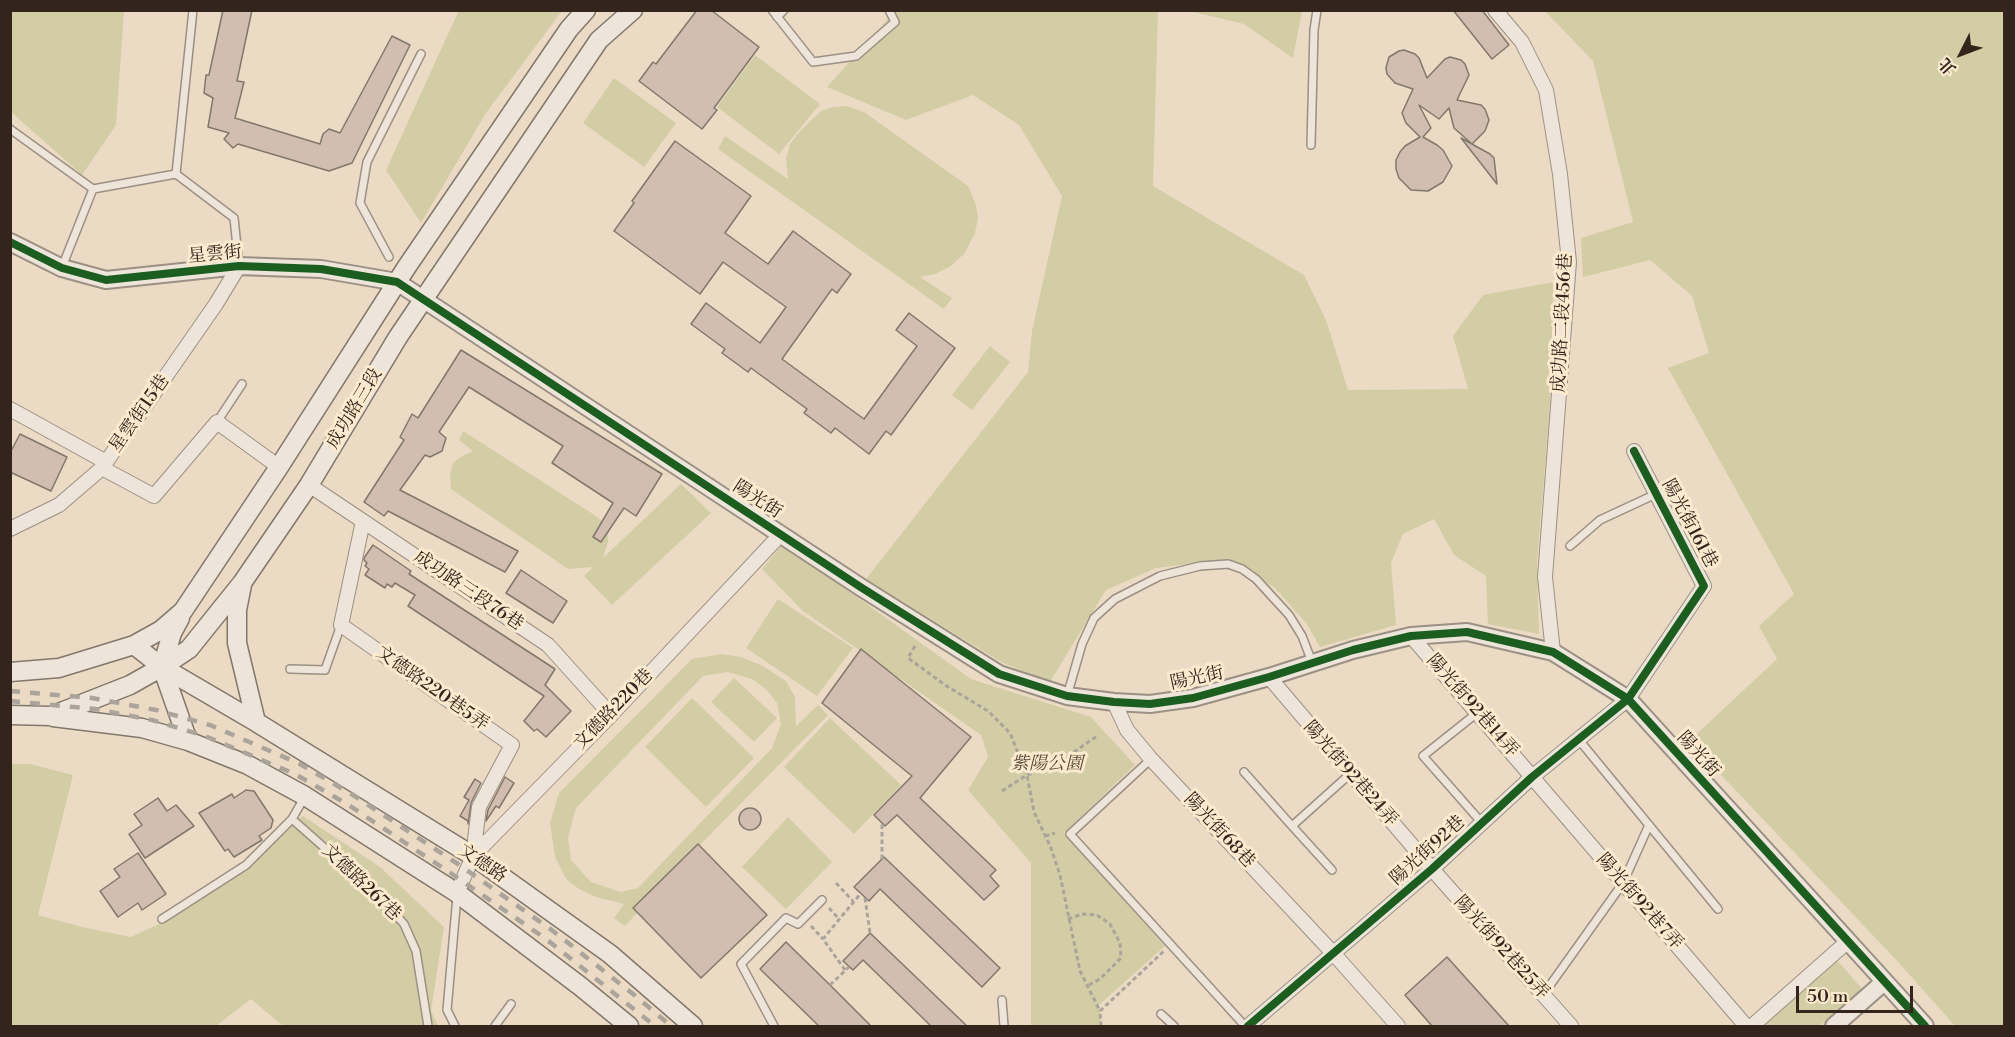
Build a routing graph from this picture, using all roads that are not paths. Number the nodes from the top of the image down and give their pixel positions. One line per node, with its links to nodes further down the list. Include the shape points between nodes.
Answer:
1 (193, 10): 12 (lane)
2 (586, 10): 18 (main road, 成功路三段, via 569,29)
3 (633, 10): 19 (main road, 成功路三段, via 599,40)
4 (784, 10): 8 (lane)
5 (889, 10): 8 (lane, via 895,22 856,56 813,62)
6 (1317, 10): 11 (lane)
7 (1495, 10): 37 (street, 成功路二段456巷, via 1522,42 1546,90 1569,262 1545,577)
8 (774, 14)
9 (422, 54): 15 (lane, via 367,162 360,203)
10 (10, 129): 13 (lane)
11 (1311, 144)
12 (176, 174): 13 (lane); 16 (lane, via 234,218)
13 (93, 189): 17 (lane)
14 (10, 242): 17 (street, 星雲街)
15 (389, 257)
16 (239, 266): 17 (street, 星雲街, via 105,280); 18 (street, 星雲街, via 321,269); 24 (street, 星雲街15巷)
17 (62, 268)
18 (397, 282): 19 (street, 星雲街); 25 (main road, 成功路三段)
19 (424, 299): 26 (main road, 成功路三段); 30 (street, 陽光街)
20 (242, 384): 22 (lane)
21 (10, 409): 24 (street)
22 (217, 422): 24 (street, via 154,496); 25 (street)
23 (1634, 451): 27 (street, 陽光街161巷)
24 (104, 465): 29 (street, 星雲街15巷, via 59,505)
25 (279, 467): 33 (main road, 成功路三段)
26 (309, 485): 28 (street, 成功路三段76巷); 32 (main road, 成功路三段)
27 (1656, 494): 31 (lane, via 1600,519); 44 (street, 陽光街161巷, via 1704,586)
28 (363, 521): 34 (street); 48 (street, 成功路三段76巷, via 548,645)
29 (10, 529)
30 (782, 534): 43 (street, 陽光街, via 999,674); 48 (street, 文德路220巷)
31 (1570, 546)
32 (242, 583): 39 (main road, 成功路三段, via 189,649); 50 (main road, via 237,643)
33 (183, 611): 36 (main road, 成功路三段, via 161,630); 39 (main road)
34 (341, 625): 40 (lane, via 325,670); 62 (street, 文德路220巷5弄, via 512,746 479,807)
35 (1411, 636): 37 (street, 陽光街, via 1467,632); 38 (street, 陽光街); 46 (street, 陽光街92巷14弄)
36 (134, 645): 39 (main road, 文德路); 41 (main road, 成功路三段, via 59,668)
37 (1553, 652): 44 (street, 陽光街)
38 (1312, 662): 42 (street, 陽光街); 43 (lane, via 1289,615 1256,579 1228,564 1200,566 1160,576 1115,599 1094,618)
39 (162, 667): 49 (main road, 成功路三段, via 130,685); 50 (main road, 文德路); 52 (main road)
40 (290, 669)
41 (10, 672)
42 (1269, 677): 45 (street, 陽光街, via 1193,698 1150,704); 55 (street, 陽光街92巷24弄)
43 (1067, 696): 45 (street, 陽光街)
44 (1628, 699): 51 (street, 陽光街92巷); 70 (street, 陽光街)
45 (1114, 702): 53 (street, 陽光街68巷, via 1127,730)
46 (1477, 713): 56 (street, 陽光街92巷14弄); 59 (lane, via 1423,756)
47 (10, 715): 49 (main road, 成功路三段)
48 (611, 715): 62 (street, 文德路220巷)
49 (51, 716): 52 (main road, 文德路, via 142,728)
50 (256, 722): 62 (main road, 文德路)
51 (1579, 740): 56 (street, 陽光街92巷); 60 (lane)
52 (188, 741): 57 (main road, 文德路, via 248,765)
53 (1151, 759): 71 (street, 陽光街68巷); 86 (lane, via 1070,834)
54 (1244, 772): 61 (lane)
55 (1350, 774): 61 (lane); 63 (street, 陽光街92巷24弄)
56 (1532, 777): 59 (street, 陽光街92巷); 65 (street, 陽光街92巷7弄)
57 (305, 796): 58 (lane); 66 (main road, 文德路)
58 (292, 819): 69 (lane, via 246,864); 78 (lane, 文德路267巷, via 379,896 404,924 416,951)
59 (1482, 823): 63 (street, 陽光街92巷)
60 (1649, 825): 65 (lane); 68 (lane)
61 (1292, 826): 64 (lane)
62 (473, 856): 66 (street, 文德路220巷); 82 (main road, 文德路, via 610,954)
63 (1432, 869): 71 (street, 陽光街92巷); 73 (street, 陽光街92巷25弄)
64 (1332, 870)
65 (1623, 883): 73 (lane); 88 (street, 陽光街92巷7弄)
66 (457, 893): 79 (lane, via 447,1010); 81 (main road, 文德路)
67 (822, 900): 83 (lane, via 798,924 786,918 741,964)
68 (1718, 909)
69 (162, 919)
70 (1847, 942): 72 (street, 陽光街); 89 (street)
71 (1333, 953): 86 (street, 陽光街92巷); 87 (street, 陽光街68巷)
72 (1884, 982): 90 (street); 91 (street, 陽光街)
73 (1543, 995): 77 (street, 陽光街92巷25弄)
74 (1002, 1000): 84 (lane)
75 (511, 1005): 80 (lane)
76 (1161, 1014): 85 (lane)
77 (1567, 1025)
78 (428, 1026)
79 (455, 1026)
80 (495, 1026)
81 (629, 1026)
82 (693, 1026)
83 (774, 1026)
84 (1004, 1026)
85 (1174, 1026)
86 (1247, 1026)
87 (1398, 1026)
88 (1746, 1026)
89 (1752, 1026)
90 (1834, 1026)
91 (1925, 1026)

